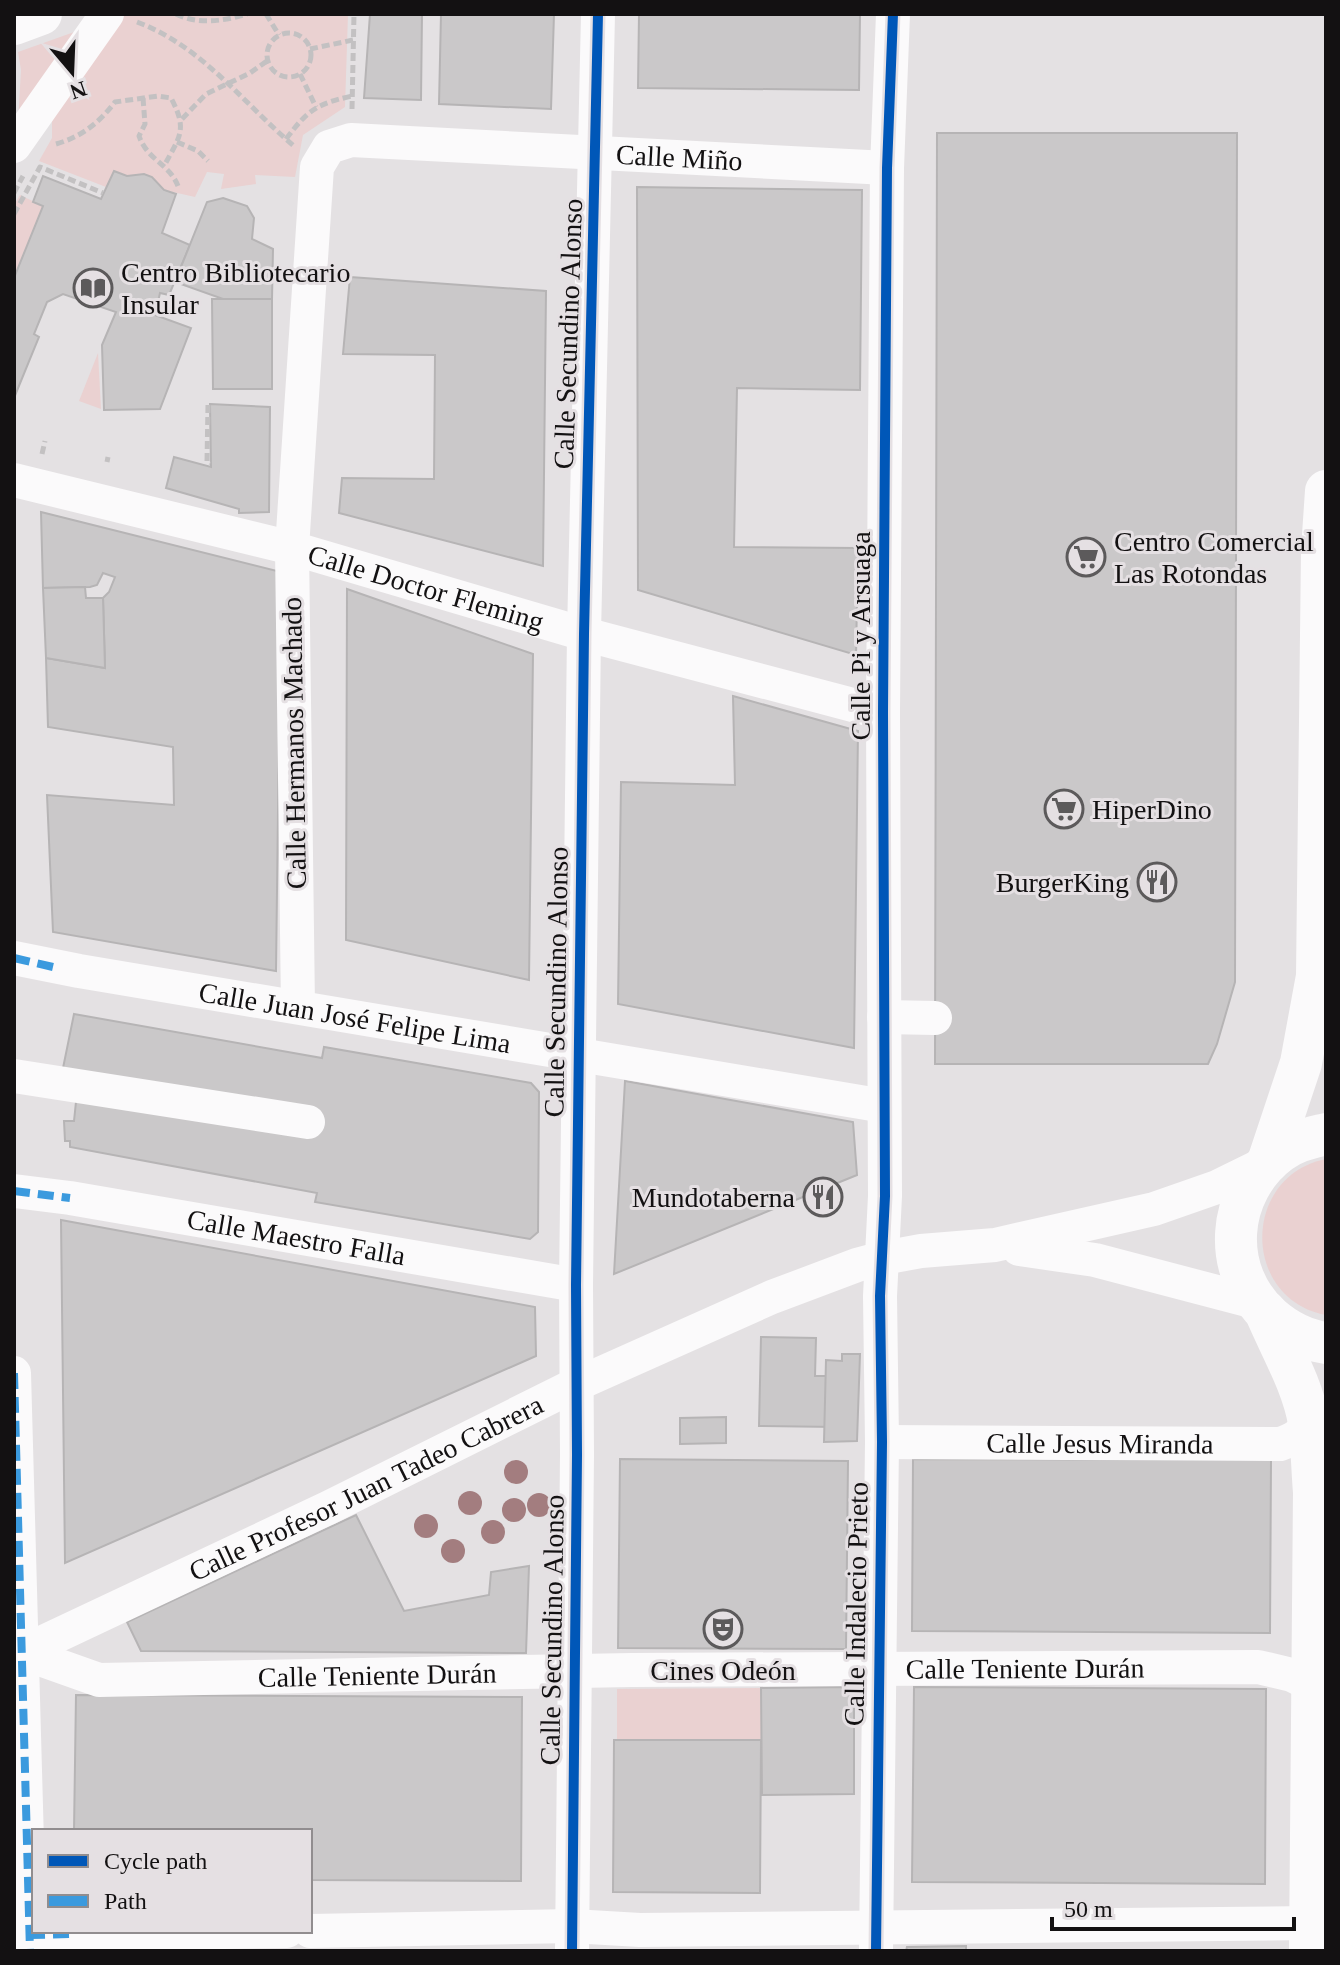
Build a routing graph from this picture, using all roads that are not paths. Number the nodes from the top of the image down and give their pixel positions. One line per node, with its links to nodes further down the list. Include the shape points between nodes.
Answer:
1 (41, 14): 5 (main road)
2 (598, 14): 8 (street, Calle Secundino Alonso)
3 (893, 14): 9 (street, Calle Pi y Arsuaga)
4 (118, 16): 6 (street)
5 (14, 24)
6 (29, 143)
7 (332, 151): 8 (street, Calle Miño); 12 (street, Calle Hermanos Machado)
8 (596, 154): 9 (street, Calle Miño); 13 (street, Calle Secundino Alonso)
9 (887, 168): 14 (street, Calle Pi y Arsuaga)
10 (14, 480): 12 (street, Calle Doctor Fleming)
11 (1326, 491): 24 (main road, via 1317,976 1301,1063)
12 (292, 548): 13 (street, Calle Doctor Fleming); 16 (street, Calle Hermanos Machado)
13 (584, 634): 14 (street, Calle Doctor Fleming); 19 (street, Calle Secundino Alonso)
14 (883, 713): 17 (street, Calle Pi y Arsuaga)
15 (14, 958): 16 (street, Calle Juan José Felipe Lima)
16 (298, 1007): 19 (street, Calle Juan José Felipe Lima)
17 (884, 1017): 18 (street); 21 (street, Calle Pi y Arsuaga)
18 (935, 1018)
19 (579, 1055): 21 (street, Calle Juan José Felipe Lima); 28 (street, Calle Secundino Alonso)
20 (14, 1076): 22 (street)
21 (884, 1106): 27 (street, Calle Pi y Arsuaga)
22 (308, 1122)
23 (1326, 1134): 24 (main road, via 1300,1140)
24 (1268, 1162): 26 (street, Calle Profesor Juan Tadeo Cabrera, via 1154,1209); 29 (main road, via 1249,1186 1237,1214 1235,1244 1240,1272)
25 (14, 1191): 28 (street, Calle Maestro Falla)
26 (995, 1245): 27 (street, Calle Profesor Juan Tadeo Cabrera); 29 (street, Calle Profesor Juan Tadeo Cabrera, via 1095,1260)
27 (883, 1258): 32 (street, Calle Profesor Juan Tadeo Cabrera, via 772,1297); 34 (street, Calle Indalecio Prieto)
28 (576, 1285): 32 (street, Calle Secundino Alonso)
29 (1260, 1307): 30 (main road, via 1283,1327); 33 (main road)
30 (1326, 1343)
31 (14, 1373): 35 (street)
32 (575, 1385): 36 (street, Calle Profesor Juan Tadeo Cabrera); 38 (street, Calle Secundino Alonso)
33 (1309, 1421): 34 (street, Calle Jesus Miranda, via 1302,1433 1280,1444); 39 (main road, via 1314,1492)
34 (882, 1442): 37 (street, Calle Indalecio Prieto)
35 (17, 1540): 36 (street)
36 (17, 1654): 38 (street, Calle Teniente Durán, via 99,1680); 40 (street)
37 (879, 1668): 38 (street, Calle Teniente Durán); 39 (street, Calle Teniente Durán, via 1258,1667); 45 (street, Calle Indalecio Prieto)
38 (576, 1671): 44 (street, Calle Secundino Alonso)
39 (1312, 1685): 43 (main road)
40 (21, 1898): 46 (street)
41 (312, 1931): 44 (street)
42 (144, 1933): 46 (street, via 73,1934)
43 (1310, 1937): 45 (street)
44 (572, 1938): 45 (street, via 640,1930)
45 (876, 1938)
46 (30, 1943)

